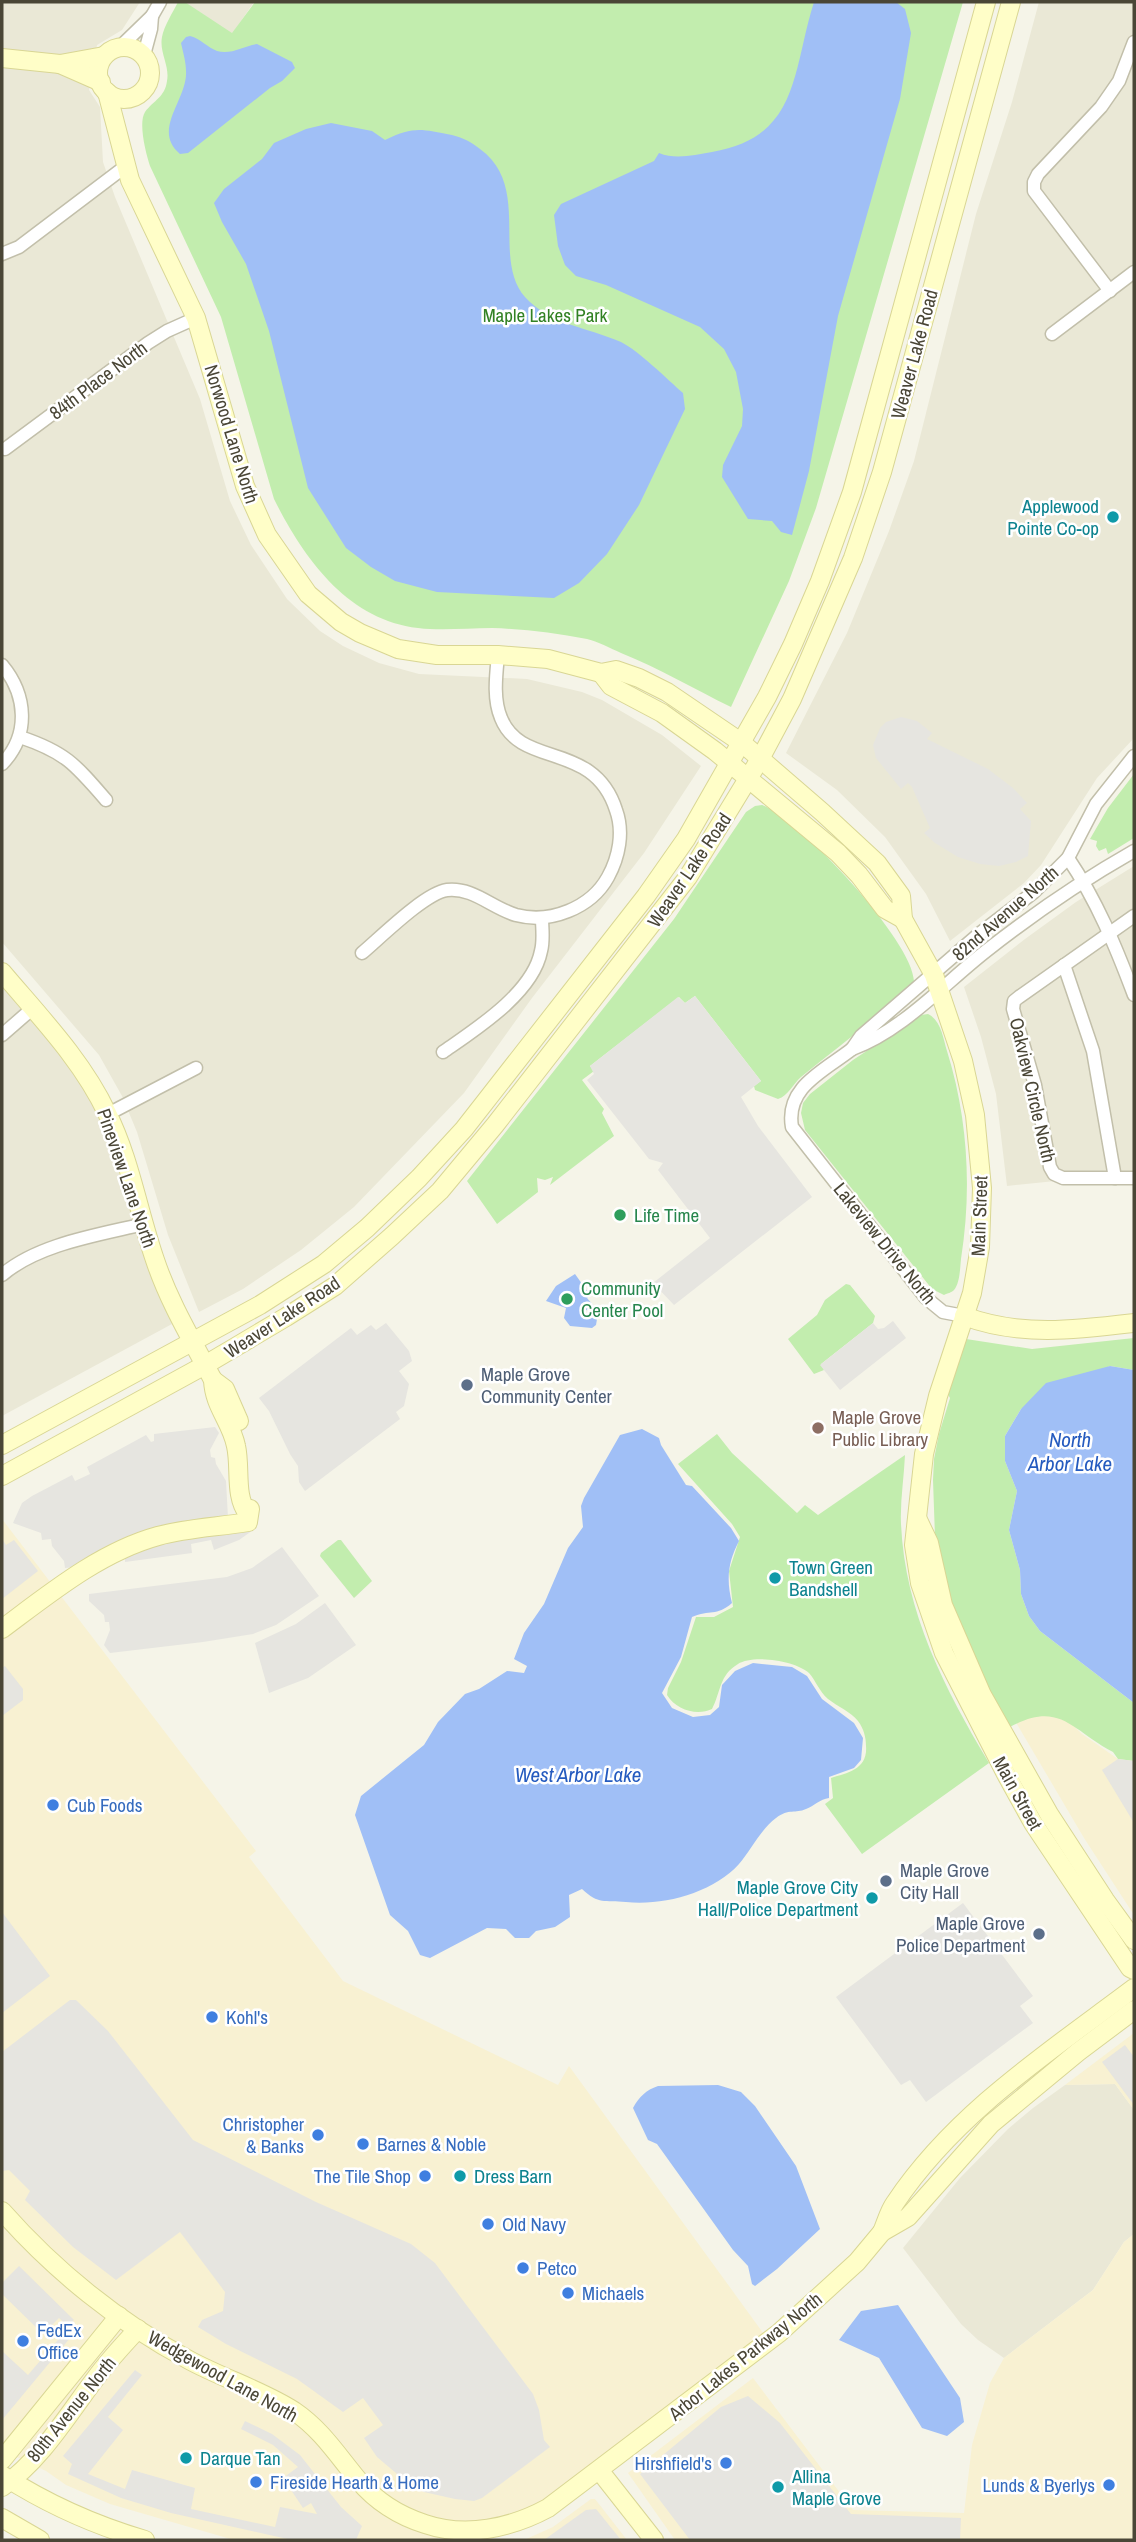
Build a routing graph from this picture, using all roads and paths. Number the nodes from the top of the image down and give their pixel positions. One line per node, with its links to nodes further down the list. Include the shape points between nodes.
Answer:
1 (160, 2): 4 (street)
2 (986, 2): 25 (street, Weaver Lake Road, via 852,492 793,644)
3 (1011, 2): 27 (street, Weaver Lake Road, via 882,472 844,580)
4 (152, 16): 6 (street); 7 (street)
5 (1134, 42): 17 (street, via 1119,80 1101,107 1034,182 1034,191)
6 (120, 47): 7 (street); 8 (street)
7 (144, 55): 12 (street, via 150,78)
8 (104, 56): 10 (street); 11 (street, via 99,66)
9 (2, 58): 10 (street)
10 (60, 64): 11 (street)
11 (104, 87): 12 (street, via 112,96); 13 (street, Norwood Lane North)
12 (136, 96): 13 (street)
13 (119, 133): 14 (street, Norwood Lane North)
14 (126, 166): 15 (street, via 19,247); 18 (street, Norwood Lane North)
15 (2, 254)
16 (1134, 272): 17 (street)
17 (1110, 291): 19 (street)
18 (196, 318): 20 (street, 84th Place North, via 148,343); 21 (street, Norwood Lane North, via 245,486 267,535 308,594 341,622 398,649 437,655)
19 (1052, 334)
20 (5, 449)
21 (498, 655): 23 (street, Norwood Lane North, via 548,659); 36 (street, via 496,700 501,720 530,748 563,757 594,775 606,789 620,828 619,850 604,884 568,912)
22 (2, 665): 24 (street, via 21,699)
23 (601, 673): 25 (street, Norwood Lane North, via 616,670 658,687); 29 (street, Norwood Lane North, via 611,686 662,713)
24 (20, 737): 28 (street); 31 (street, via 70,759)
25 (742, 743): 27 (street, Norwood Lane North); 29 (street, Weaver Lake Road)
26 (1134, 756): 33 (street, 82nd Avenue North, via 1096,804)
27 (760, 759): 30 (street, Weaver Lake Road); 37 (street, Main Street, via 877,863 901,896)
28 (2, 764)
29 (730, 764): 30 (street, Norwood Lane North); 56 (street, Weaver Lake Road, via 646,896 464,1129 419,1178 324,1264)
30 (748, 779): 37 (street, Main Street, via 838,853 885,909); 57 (street, Weaver Lake Road, via 688,877 538,1073 440,1191 335,1286)
31 (106, 800)
32 (1134, 851): 34 (street, 82nd Avenue North)
33 (1068, 858): 34 (street); 42 (street, 82nd Avenue North, via 1034,892 979,934)
34 (1084, 881): 38 (street); 42 (street, 82nd Avenue North)
35 (1134, 916): 38 (street, Oakview Circle North)
36 (542, 918): 39 (street, via 516,915 459,889 445,890 433,894); 46 (street, via 542,950 528,978 496,1013)
37 (903, 919): 42 (street, Main Street)
38 (1110, 932): 40 (street, Oakview Circle North); 43 (street)
39 (362, 953)
40 (1064, 965): 50 (street, via 1093,1051); 50 (street, Oakview Circle North, via 1014,1001 1013,1009 1035,1085 1050,1167 1063,1178)
41 (2, 972): 44 (street, Pineview Lane North)
42 (937, 982): 49 (street, 82nd Avenue North, via 861,1035 852,1049 798,1091); 54 (street, Main Street, via 970,1088 980,1158 980,1247)
43 (1134, 995)
44 (33, 1009): 45 (street); 48 (street, Pineview Lane North, via 81,1067)
45 (2, 1035)
46 (443, 1052)
47 (196, 1068): 48 (street)
48 (108, 1114): 52 (street, Pineview Lane North)
49 (790, 1117): 54 (street, Lakeview Drive North, via 792,1127 926,1298 943,1312)
50 (1115, 1178): 51 (street, Oakview Circle North)
51 (1134, 1178)
52 (144, 1224): 53 (street, via 33,1255); 56 (street, Pineview Lane North, via 164,1285)
53 (2, 1275)
54 (964, 1316): 55 (street, Lakeview Drive North, via 1018,1330); 60 (street, Main Street, via 929,1429)
55 (1134, 1324)
56 (193, 1344): 57 (street, Pineview Lane North); 58 (street, Weaver Lake Road)
57 (209, 1372): 59 (street, Weaver Lake Road); 61 (street, Pineview Lane North, via 213,1395 236,1444 241,1506 248,1518 157,1536 117,1551)
58 (2, 1445)
59 (2, 1476)
60 (918, 1519): 62 (street, Main Street, via 929,1543 943,1605 982,1695 1049,1814); 63 (street, Main Street, via 914,1545 920,1583 944,1653 1033,1823)
61 (2, 1629)
62 (1134, 1940)
63 (1134, 1970)
64 (1134, 1988): 67 (street, Arbor Lakes Parkway North, via 1014,2079 962,2125 893,2205)
65 (1134, 2010): 67 (street, Arbor Lakes Parkway North, via 991,2124 908,2217)
66 (2, 2211): 68 (street, Wedgewood Lane North, via 52,2261)
67 (882, 2232): 71 (street, Arbor Lakes Parkway North, via 828,2290 769,2341)
68 (119, 2316): 69 (street, Wedgewood Lane North); 70 (street, 80th Avenue North)
69 (138, 2329): 71 (street, Wedgewood Lane North, via 185,2358 294,2412 318,2430 379,2501 428,2525 468,2531 514,2524 548,2508); 72 (street, 80th Avenue North, via 59,2427)
70 (2, 2460)
71 (599, 2470): 76 (street)
72 (5, 2481): 75 (street, via 65,2511)
73 (2, 2518): 74 (street)
74 (40, 2540)
75 (145, 2540)
76 (654, 2540)

